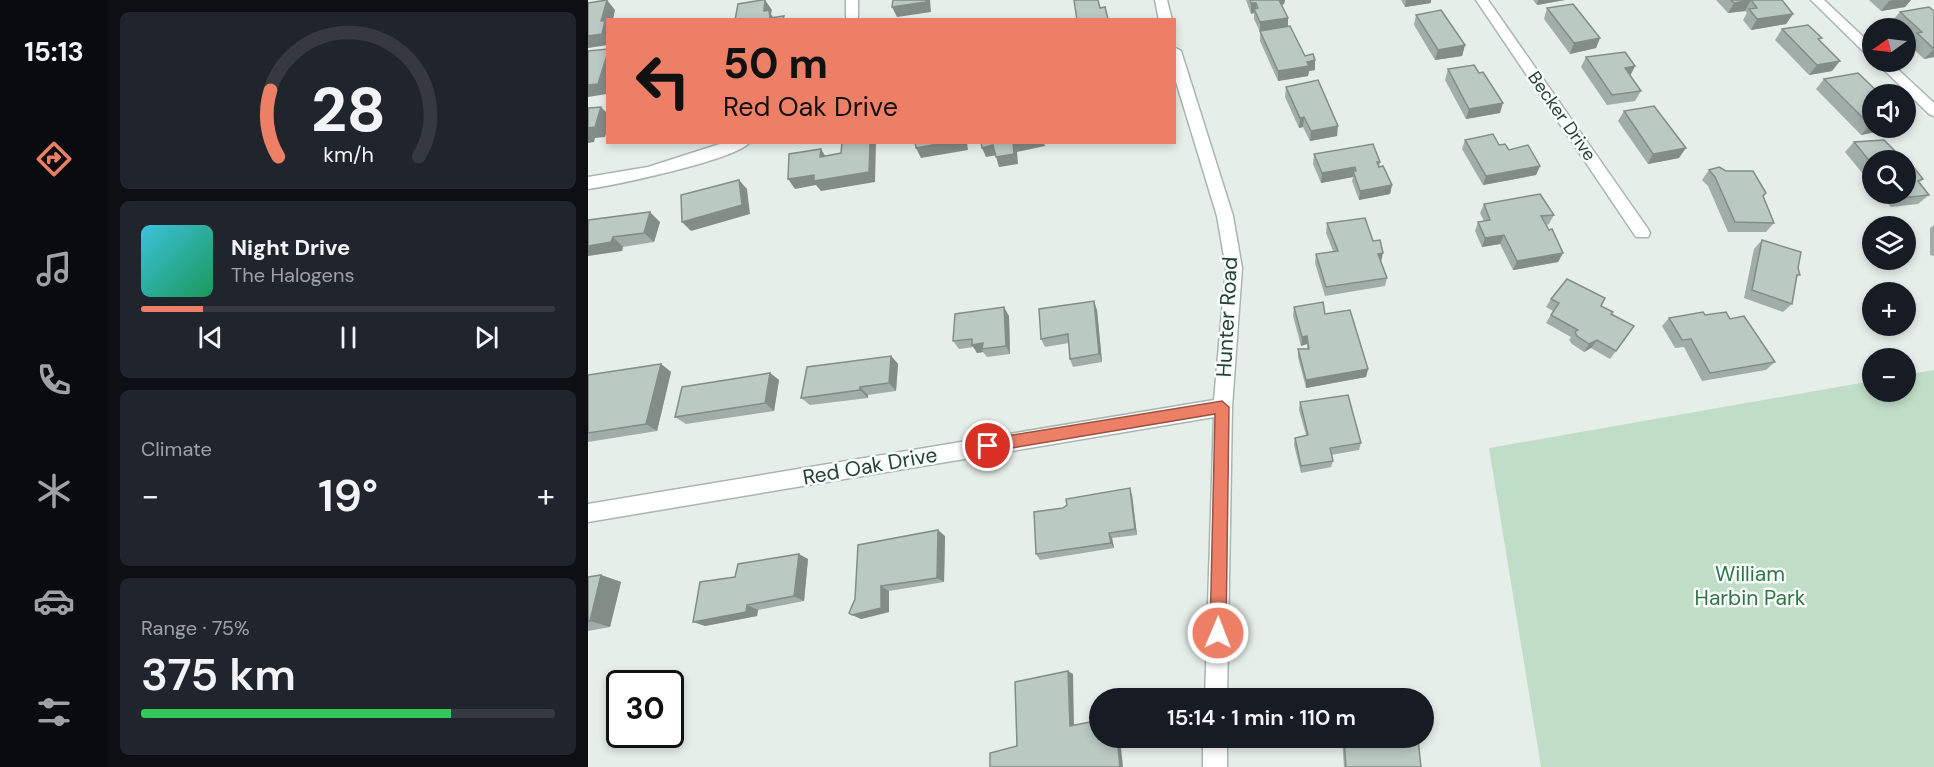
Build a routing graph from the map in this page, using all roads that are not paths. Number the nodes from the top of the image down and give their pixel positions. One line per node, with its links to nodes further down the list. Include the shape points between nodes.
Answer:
1 (852, 0): 5 (street)
2 (1161, 0): 6 (street)
3 (1482, 0): 13 (street, Becker Drive)
4 (1817, 0): 7 (street)
5 (852, 18)
6 (1166, 18)
7 (1862, 43)
8 (1176, 54): 14 (street, Hunter Road, via 1225,216 1234,268)
9 (1893, 72): 10 (street)
10 (1934, 111)
11 (737, 144): 12 (street, via 679,166)
12 (588, 183)
13 (1642, 233)
14 (1222, 407): 15 (street, Red Oak Drive); 16 (street, Hunter Road)
15 (588, 513)
16 (1216, 688)
17 (1215, 748): 18 (street)
18 (1215, 767)

